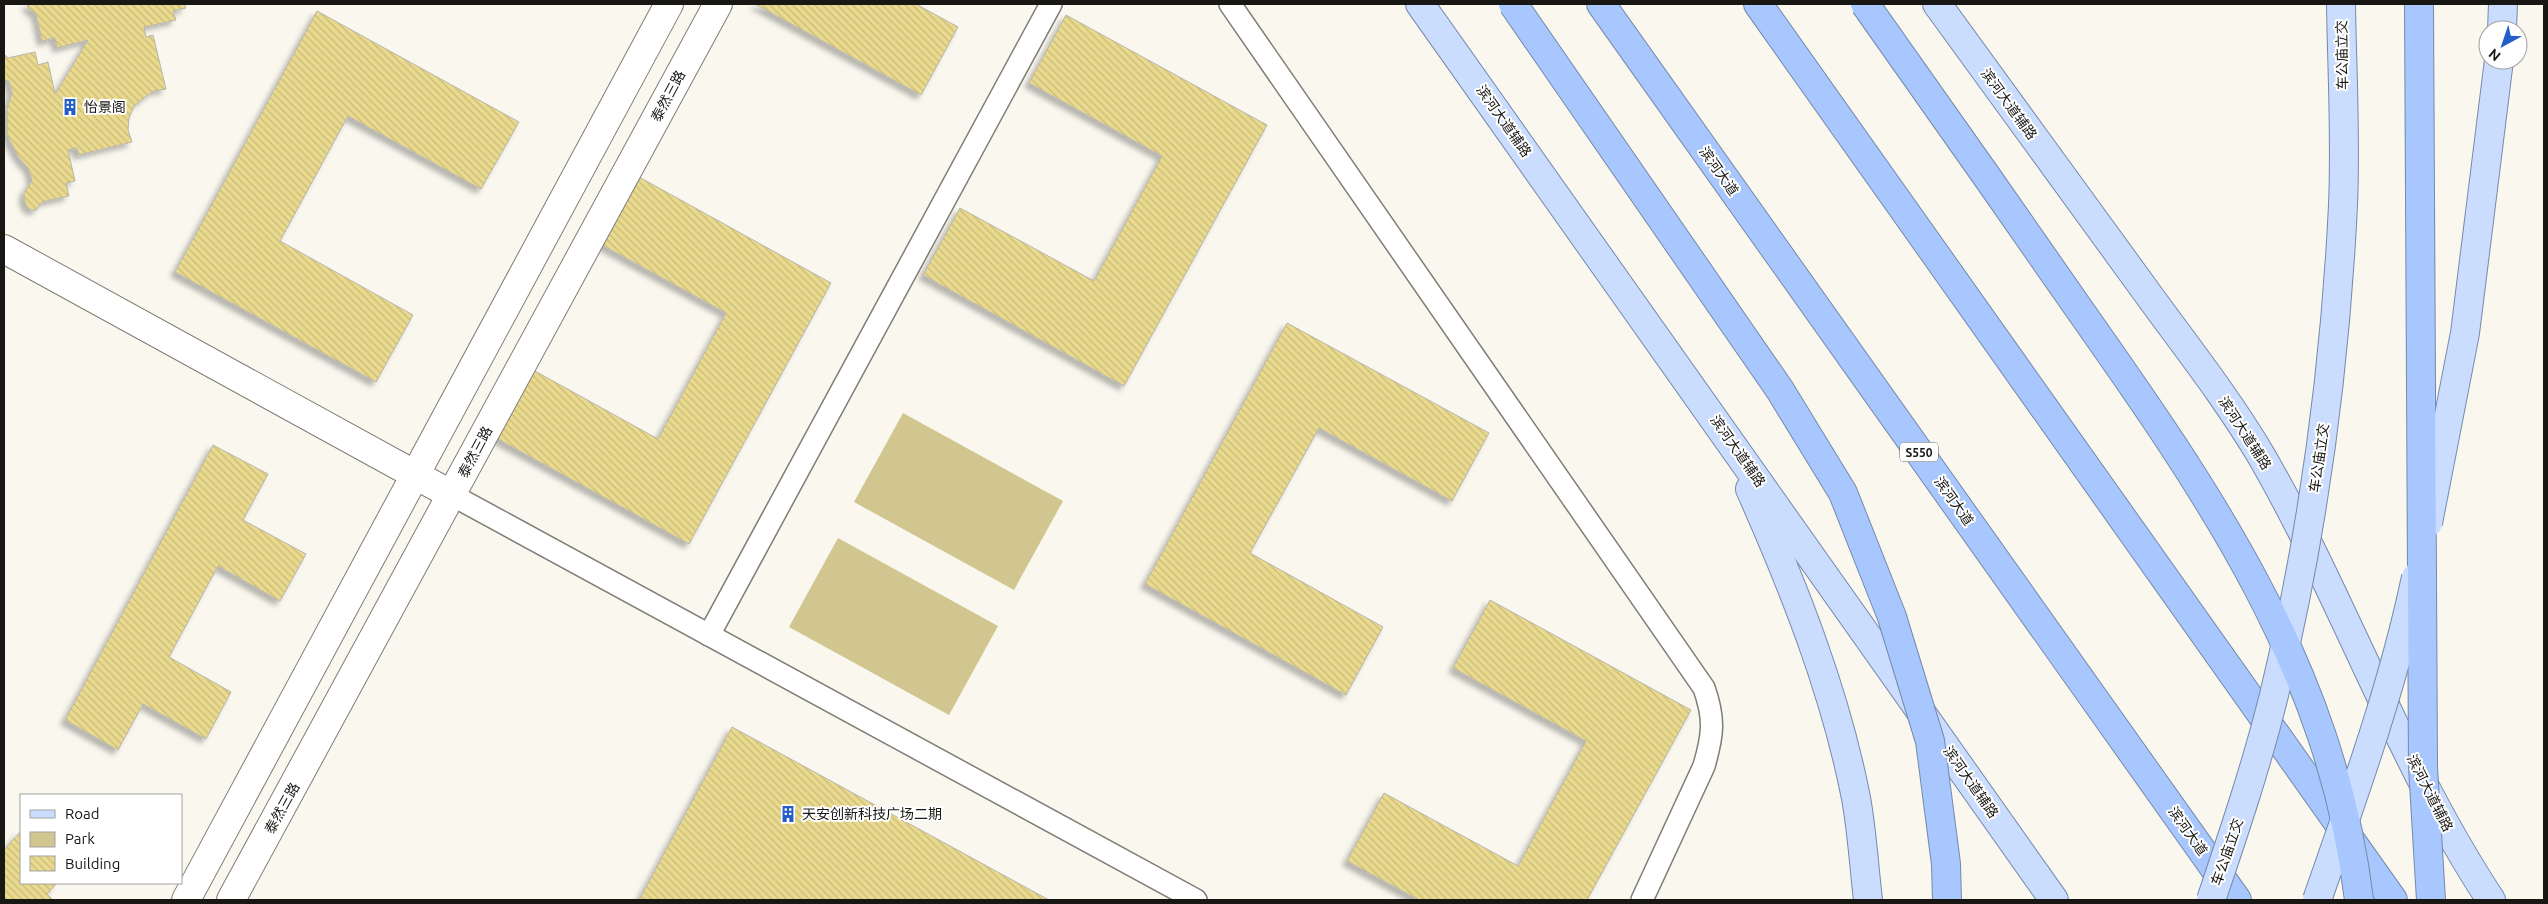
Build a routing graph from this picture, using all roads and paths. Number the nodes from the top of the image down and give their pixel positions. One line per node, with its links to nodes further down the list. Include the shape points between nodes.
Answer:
1 (670, 4): 18 (street)
2 (718, 4): 19 (street, 泰然三路)
3 (1051, 4): 20 (lane)
4 (1230, 4): 25 (lane, via 1704,688 1712,710 1710,744 1704,766)
5 (1420, 4): 17 (main road, 滨河大道辅路)
6 (1513, 4): 27 (highway, bridge, via 1780,390 1843,493 1892,617 1930,741 1946,864)
7 (1600, 4): 30 (highway, 滨河大道 / S550)
8 (1758, 4): 33 (highway)
9 (1865, 4): 32 (highway, bridge, via 2165,430 2217,511 2297,667 2326,746 2344,814)
10 (1937, 4): 35 (main road, 滨河大道辅路, via 2215,386 2260,454 2297,520 2432,800)
11 (2341, 4): 29 (main road, 车公庙立交, bridge, via 2343,203 2335,320 2315,491 2274,696)
12 (2419, 4): 34 (highway, bridge, via 2423,757)
13 (2503, 4): 14 (main road)
14 (2502, 20)
15 (2498, 70): 31 (main road, bridge, via 2465,333 2402,641)
16 (4, 249): 18 (street)
17 (1725, 432): 26 (main road, via 1782,562 1823,671 1856,798); 28 (main road, 滨河大道辅路)
18 (415, 475): 19 (street); 21 (street)
19 (452, 494): 20 (lane); 22 (street, 泰然三路)
20 (708, 635): 24 (lane)
21 (200, 873): 22 (street); 23 (street)
22 (239, 898)
23 (186, 900)
24 (1196, 900)
25 (1642, 900)
26 (1868, 900)
27 (1947, 900)
28 (2054, 900)
29 (2211, 900)
30 (2238, 900)
31 (2317, 900)
32 (2359, 900)
33 (2393, 900)
34 (2431, 900)
35 (2491, 900)

